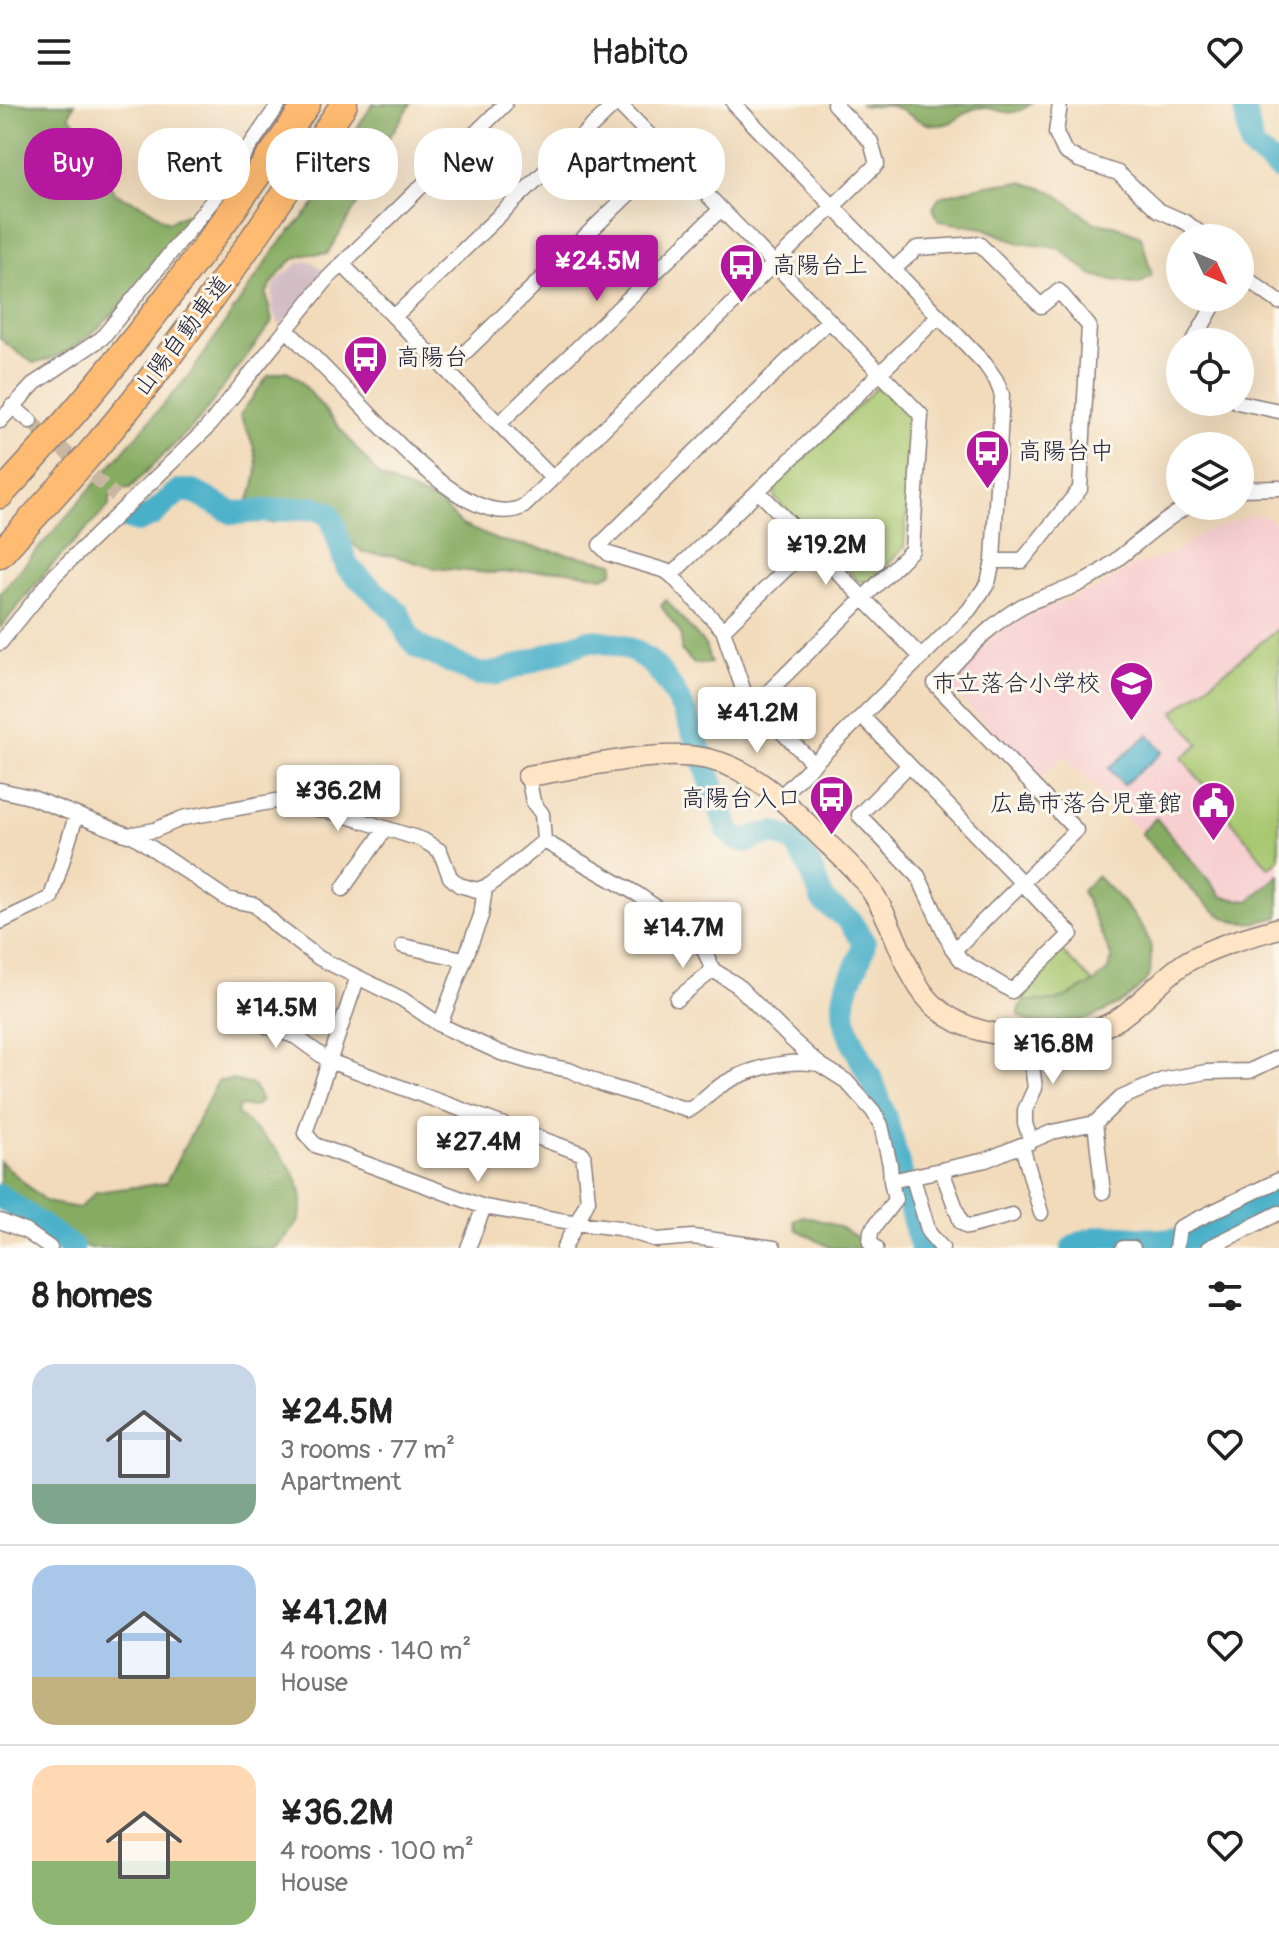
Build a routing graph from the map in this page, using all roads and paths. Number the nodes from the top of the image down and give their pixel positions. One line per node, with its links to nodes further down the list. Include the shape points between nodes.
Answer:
1 (279, 104): 26 (street, via 213,200 102,338 35,383)
2 (307, 104): 36 (highway, 山陽自動車道, via 115,366)
3 (344, 104): 39 (highway, 山陽自動車道, via 143,390)
4 (505, 104): 16 (street)
5 (617, 104): 9 (street); 20 (street)
6 (734, 104): 12 (street)
7 (834, 104): 12 (street, via 871,142 877,164)
8 (1060, 104): 14 (street, via 1056,133 1065,152 1118,173 1158,210)
9 (641, 128)
10 (623, 200): 24 (street)
11 (712, 200): 13 (street)
12 (833, 206): 15 (street); 17 (street)
13 (721, 209): 15 (street); 31 (street)
14 (1188, 224)
15 (774, 263): 22 (street); 32 (street)
16 (342, 264): 20 (street); 23 (street)
17 (894, 269): 21 (street); 40 (street, via 917,248 979,244 1041,306 1059,291 1089,326 1080,489 1022,561)
18 (1254, 284): 19 (street)
19 (1279, 302)
20 (395, 316): 24 (street)
21 (939, 316): 25 (street); 40 (street, via 985,364 1002,395)
22 (829, 320): 25 (street); 41 (street, via 600,545 609,554)
23 (286, 329): 32 (street, via 425,470 452,490 496,511 512,512); 44 (street, via 206,429 122,501)
24 (447, 370): 31 (street)
25 (880, 373): 35 (street); 42 (street, via 921,415 912,550)
26 (12, 406): 29 (street); 30 (street)
27 (1254, 406): 28 (street)
28 (1279, 411)
29 (0, 421)
30 (30, 421)
31 (499, 424): 32 (street)
32 (552, 478)
33 (1279, 488): 34 (street)
34 (1254, 489)
35 (758, 491): 38 (street); 41 (street)
36 (0, 495)
37 (1166, 519): 57 (street, via 1100,573 999,622 935,684 1076,830)
38 (811, 545): 42 (street); 43 (street)
39 (0, 554)
40 (993, 561): 45 (street, via 980,598)
41 (671, 575): 43 (street)
42 (863, 598): 45 (street); 46 (street)
43 (723, 630): 46 (street, via 745,695)
44 (0, 643)
45 (921, 657): 47 (street)
46 (755, 705): 48 (street)
47 (862, 716): 48 (street); 49 (street)
48 (814, 764): 52 (street)
49 (909, 765): 57 (street); 63 (street, via 859,815 918,876)
50 (528, 776): 52 (street, via 665,755 730,766); 56 (street, via 533,802 542,814)
51 (0, 790): 53 (street)
52 (780, 797): 70 (street, via 869,886 906,965 934,1005 977,1030)
53 (76, 816): 55 (street); 60 (street, via 51,898)
54 (385, 828): 55 (street, via 276,801 183,818); 58 (street, via 440,851 459,885); 59 (street)
55 (134, 836): 66 (street, via 227,899 255,905 319,958)
56 (544, 841): 58 (street); 65 (street, via 698,936)
57 (1023, 883): 63 (street); 63 (street, via 1071,934 1012,991 962,961)
58 (485, 888): 64 (street, via 481,916)
59 (343, 889)
60 (0, 922)
61 (1279, 928): 70 (street, via 1185,963 1109,1024 1088,1032)
62 (403, 946): 64 (street)
63 (954, 950)
64 (463, 959): 69 (street)
65 (713, 970): 67 (street); 73 (street, via 737,985)
66 (357, 979): 69 (street, via 402,999); 72 (street)
67 (677, 999)
68 (237, 1015): 72 (street, via 296,1037)
69 (440, 1025): 73 (street, via 501,1053 688,1110 737,1078 770,1066)
70 (1028, 1035): 75 (street, via 1035,1088 1025,1110)
71 (1279, 1057): 74 (street, via 1250,1071 1163,1080 1121,1098)
72 (329, 1061): 80 (street, via 305,1133 315,1145); 85 (street, via 583,1154 588,1200)
73 (819, 1064): 77 (street, via 846,1081 873,1111 890,1165)
74 (1095, 1123): 75 (street, via 1052,1132); 79 (street)
75 (1027, 1144): 76 (street); 81 (street)
76 (942, 1171): 77 (street); 83 (street, via 961,1222 968,1227)
77 (902, 1179): 93 (street, via 895,1200 871,1231 870,1243); 94 (street)
78 (1279, 1180): 86 (street, via 1179,1228)
79 (1103, 1192)
80 (484, 1207): 85 (street); 90 (street)
81 (1041, 1213)
82 (1279, 1213): 97 (street)
83 (1012, 1215)
84 (0, 1221): 89 (street)
85 (577, 1223): 87 (street, via 619,1228); 91 (street)
86 (1176, 1243)
87 (656, 1244): 88 (street, via 693,1237)
88 (746, 1246): 92 (street)
89 (50, 1248)
90 (468, 1248)
91 (564, 1248)
92 (774, 1248)
93 (876, 1248)
94 (942, 1248)
95 (1123, 1248): 96 (street)
96 (1133, 1248)
97 (1208, 1248)

